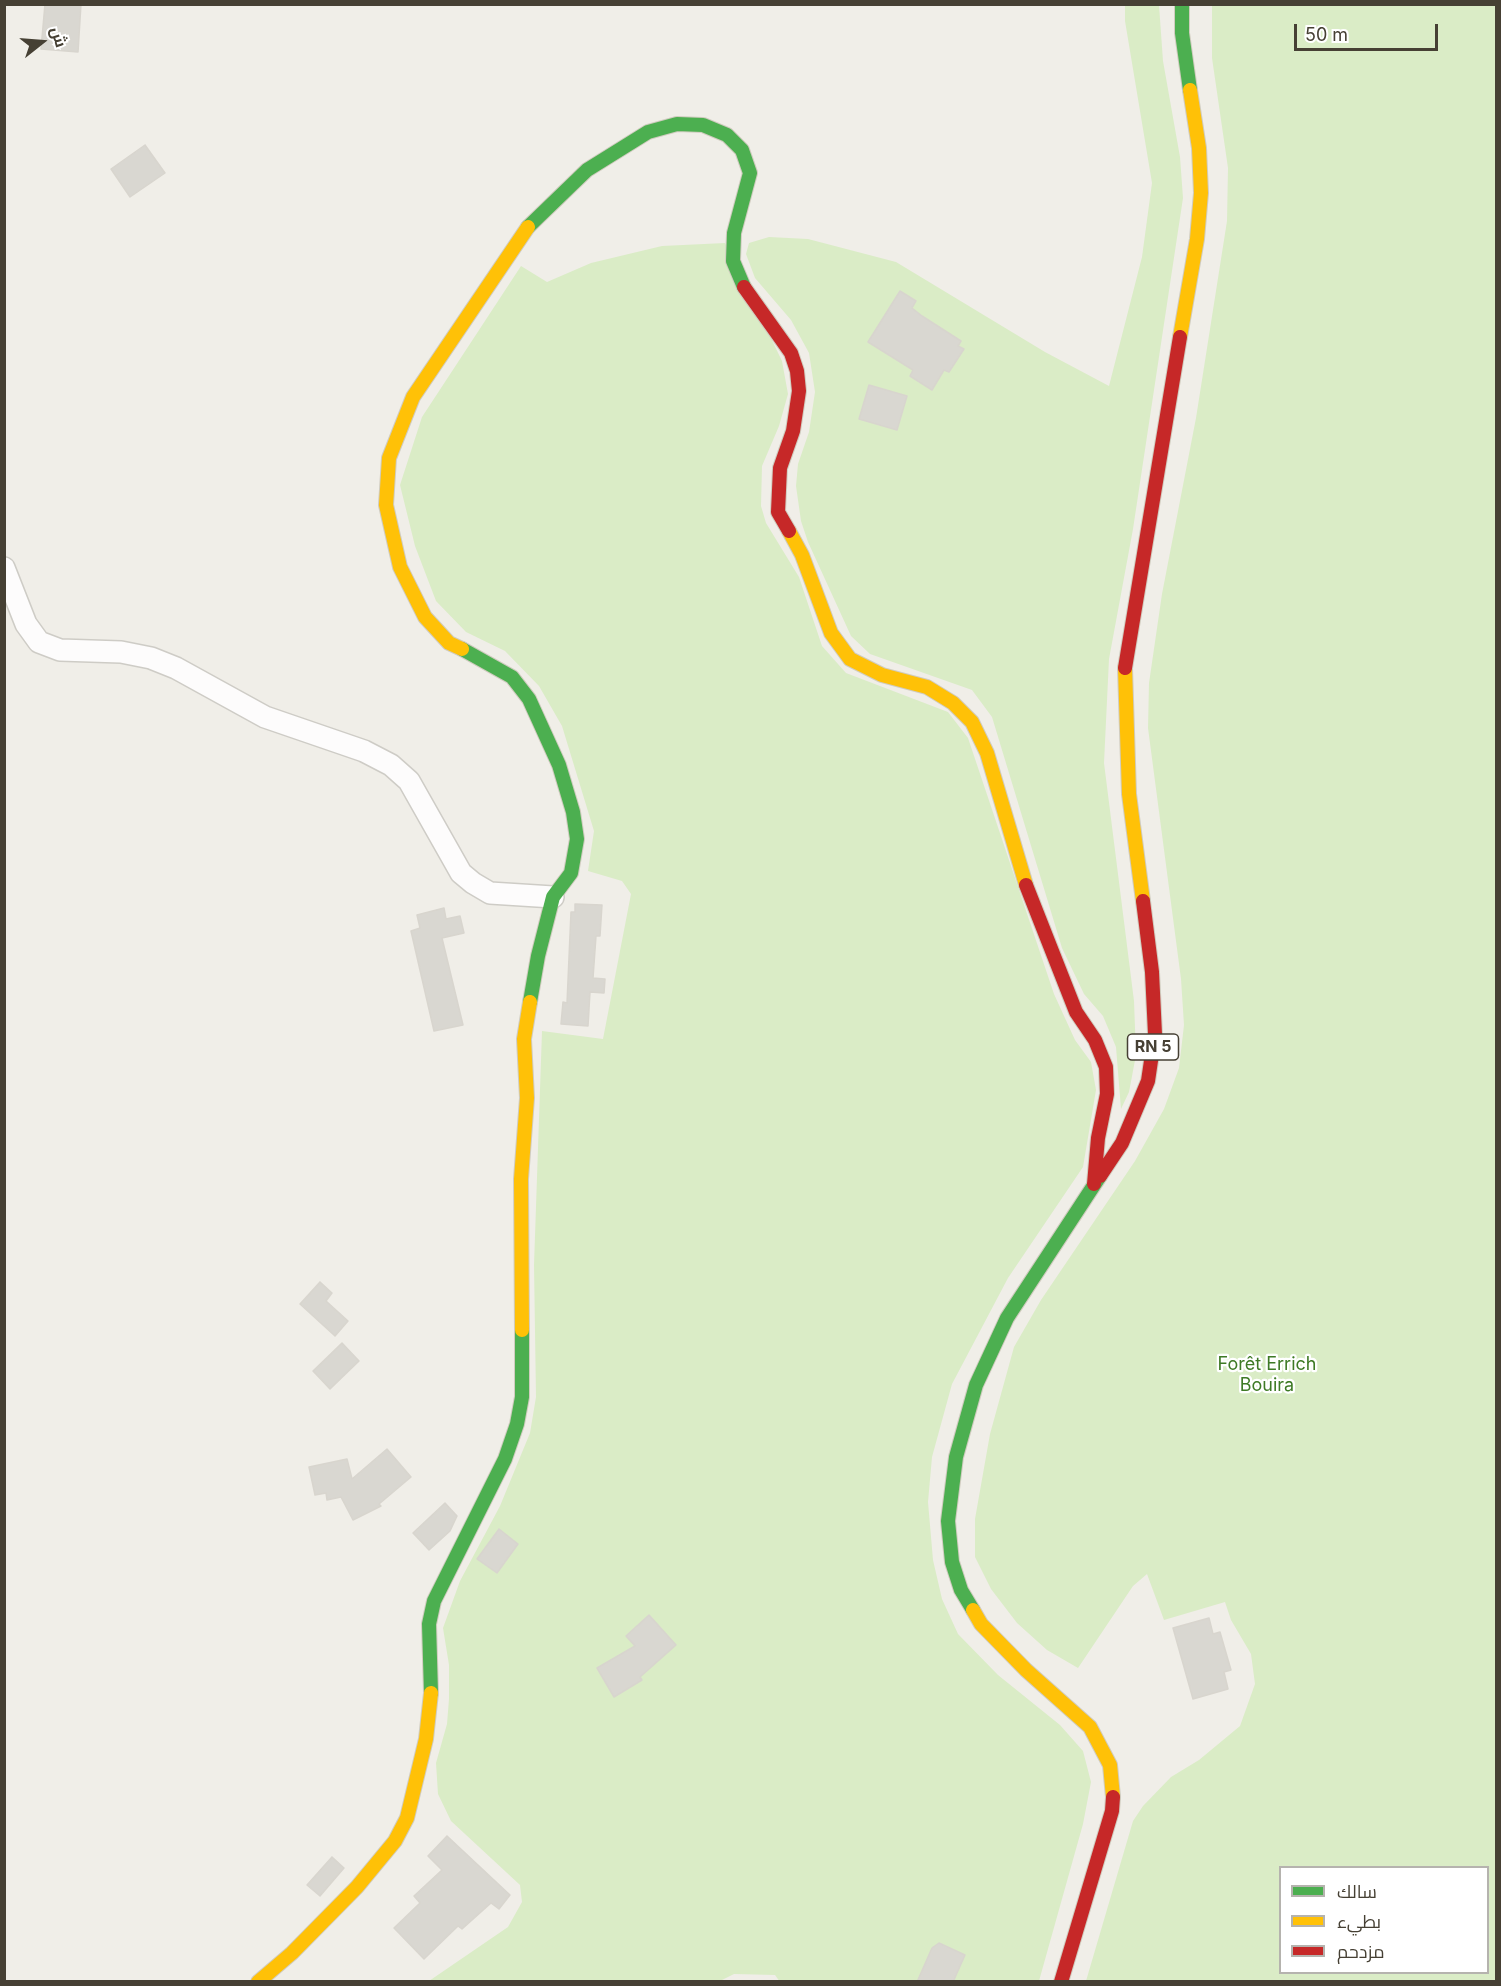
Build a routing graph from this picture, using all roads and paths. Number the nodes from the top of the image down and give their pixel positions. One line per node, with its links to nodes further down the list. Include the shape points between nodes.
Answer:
1 (1182, 4): 4 (street, RN 5, via 1201,193 1124,673 1128,794 1152,972 1155,1034 1148,1081 1122,1143)
2 (4, 568): 3 (street, via 26,624 39,642 60,650 121,652 151,658 265,717 364,751 391,765 409,781 461,873 473,883 490,892)
3 (553, 897): 4 (street, via 571,873 577,839 559,765 529,699 512,677 449,643 425,617 400,567 386,505 389,458 413,398 522,233 587,170 648,132 677,124 704,125 727,135 742,150 750,173 734,233 733,261 747,294 791,353 797,371 793,431 780,468 778,512 802,555 831,633 850,660 882,675 927,687 953,703 972,722 987,753 1026,886 1053,958 1106,1067 1107,1094); 5 (street, via 524,1039 527,1098 521,1179 522,1397 517,1424 505,1459 434,1601 429,1624 431,1697 426,1739 407,1818 357,1887)
4 (1094, 1184): 6 (street, RN 5, via 1007,1318 976,1385 956,1457 948,1521 952,1562 961,1590 981,1623 1090,1727 1110,1765 1112,1811)
5 (258, 1982)
6 (1061, 1982)

